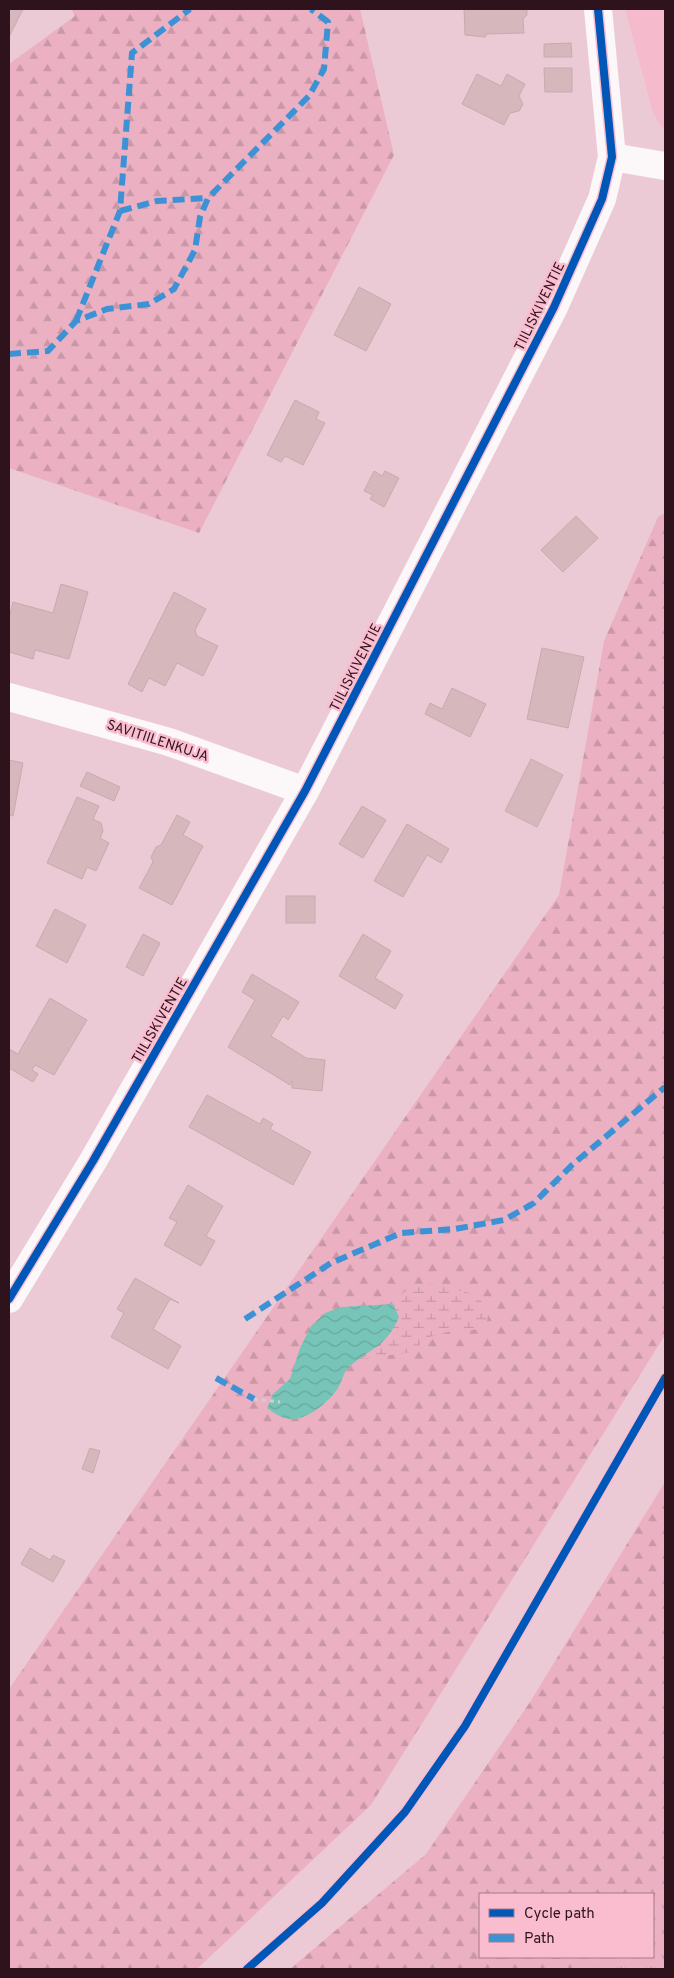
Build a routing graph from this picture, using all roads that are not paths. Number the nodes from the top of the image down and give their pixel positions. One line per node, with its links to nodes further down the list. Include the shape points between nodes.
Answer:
1 (598, 9): 2 (street, TIILISKIVENTIE)
2 (612, 157): 3 (street); 5 (street, TIILISKIVENTIE, via 602,199 554,307)
3 (665, 166)
4 (9, 697): 5 (street, SAVITIILENKUJA, via 168,742)
5 (305, 791): 6 (street, TIILISKIVENTIE, via 93,1161)
6 (9, 1299)

